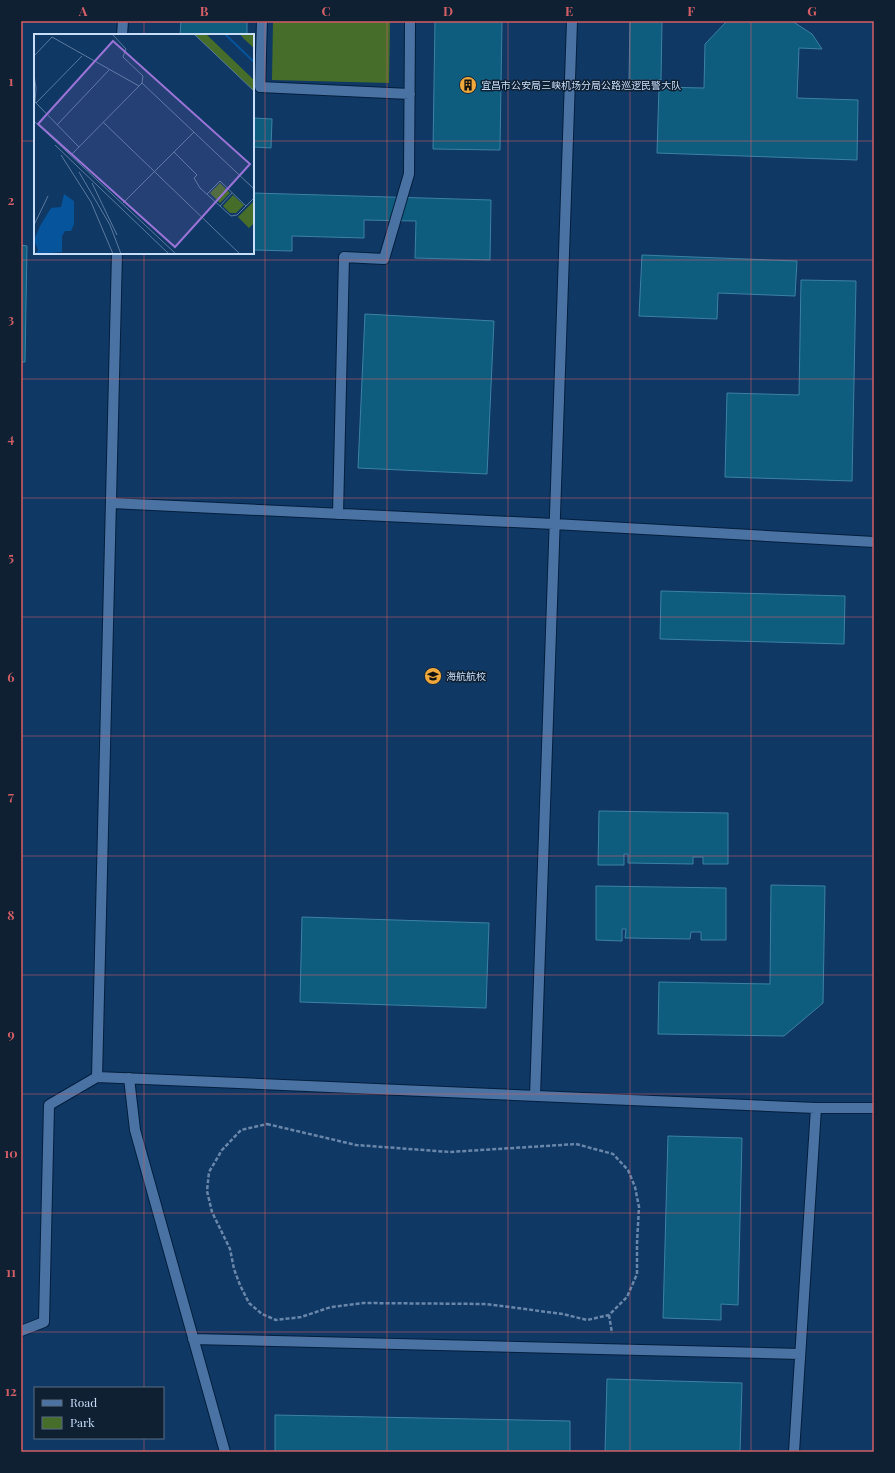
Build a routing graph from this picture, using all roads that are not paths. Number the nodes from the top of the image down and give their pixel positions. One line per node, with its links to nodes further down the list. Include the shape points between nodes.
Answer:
1 (123, 21): 5 (lane)
2 (262, 21): 6 (lane, via 260,87)
3 (410, 21): 6 (lane)
4 (572, 21): 10 (lane)
5 (122, 34)
6 (410, 94): 9 (lane, via 409,174 384,260 344,257)
7 (117, 254): 8 (lane)
8 (111, 504): 9 (lane); 12 (lane)
9 (338, 514): 10 (lane)
10 (554, 524): 11 (lane); 14 (lane)
11 (874, 542)
12 (96, 1077): 13 (lane); 17 (lane, via 49,1105 44,1322)
13 (129, 1078): 14 (lane); 18 (lane, via 135,1130)
14 (535, 1096): 15 (lane)
15 (816, 1108): 16 (lane); 19 (lane)
16 (874, 1108)
17 (21, 1331)
18 (194, 1339): 19 (lane); 20 (lane)
19 (800, 1354): 21 (lane)
20 (225, 1452)
21 (794, 1452)

